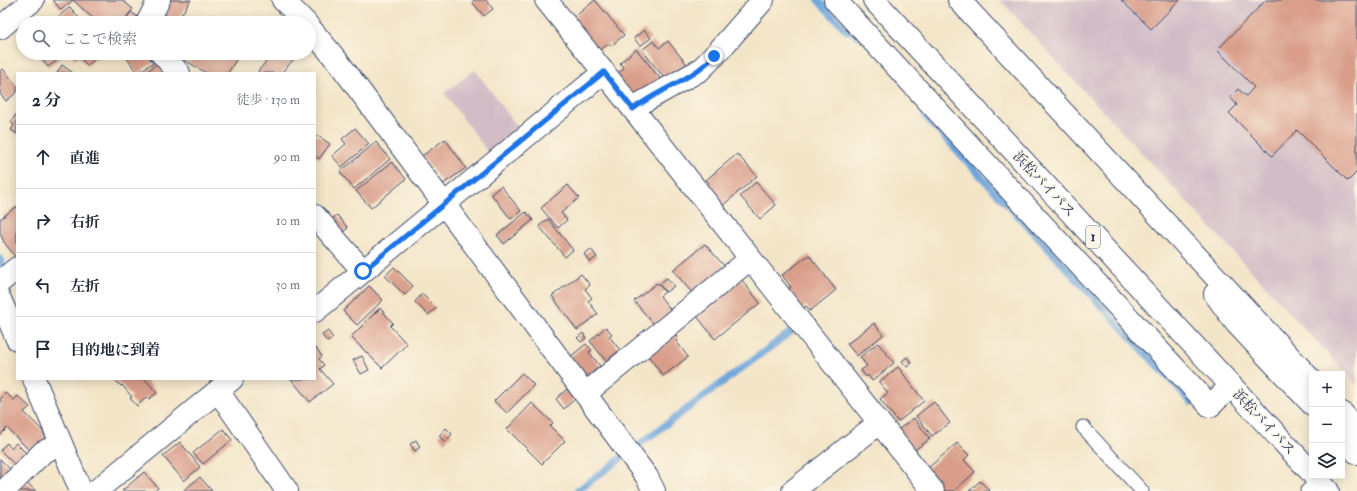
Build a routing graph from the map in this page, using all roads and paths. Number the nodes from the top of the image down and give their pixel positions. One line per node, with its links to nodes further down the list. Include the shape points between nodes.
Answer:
1 (33, 0): 12 (main road)
2 (159, 0): 10 (main road)
3 (283, 0): 11 (main road)
4 (546, 0): 17 (main road)
5 (748, 0): 14 (main road, via 707,47)
6 (763, 0): 14 (main road)
7 (835, 0): 32 (main road, via 1210,406)
8 (874, 0): 32 (main road, 浜松バイパス / 1)
9 (959, 0): 20 (main road)
10 (151, 16)
11 (299, 16)
12 (0, 28)
13 (316, 35): 19 (main road)
14 (716, 54): 18 (main road, via 692,75)
15 (167, 60): 16 (main road)
16 (178, 72)
17 (604, 72): 18 (main road); 19 (main road)
18 (633, 109): 22 (main road)
19 (444, 204): 24 (main road); 33 (main road)
20 (1160, 216): 29 (main road); 34 (main road, via 1236,322)
21 (316, 217): 24 (main road)
22 (750, 259): 33 (main road); 36 (main road)
23 (16, 269): 25 (main road)
24 (363, 271): 27 (main road)
25 (0, 282)
26 (0, 299): 28 (main road)
27 (316, 310)
28 (16, 337)
29 (1309, 378)
30 (34, 380): 40 (main road)
31 (225, 385): 45 (main road); 46 (main road)
32 (1231, 386): 42 (main road, 浜松バイパス / 1)
33 (585, 394): 47 (main road, via 647,477)
34 (1309, 401)
35 (1345, 416): 38 (main road)
36 (880, 423): 48 (main road); 49 (main road)
37 (1083, 427): 50 (lane)
38 (1357, 430)
39 (1345, 440): 41 (main road)
40 (61, 444): 43 (main road, via 43,452); 44 (main road)
41 (1357, 453)
42 (1316, 482)
43 (4, 491)
44 (81, 491)
45 (96, 491)
46 (287, 491)
47 (654, 491)
48 (793, 491)
49 (933, 491)
50 (1142, 491)

